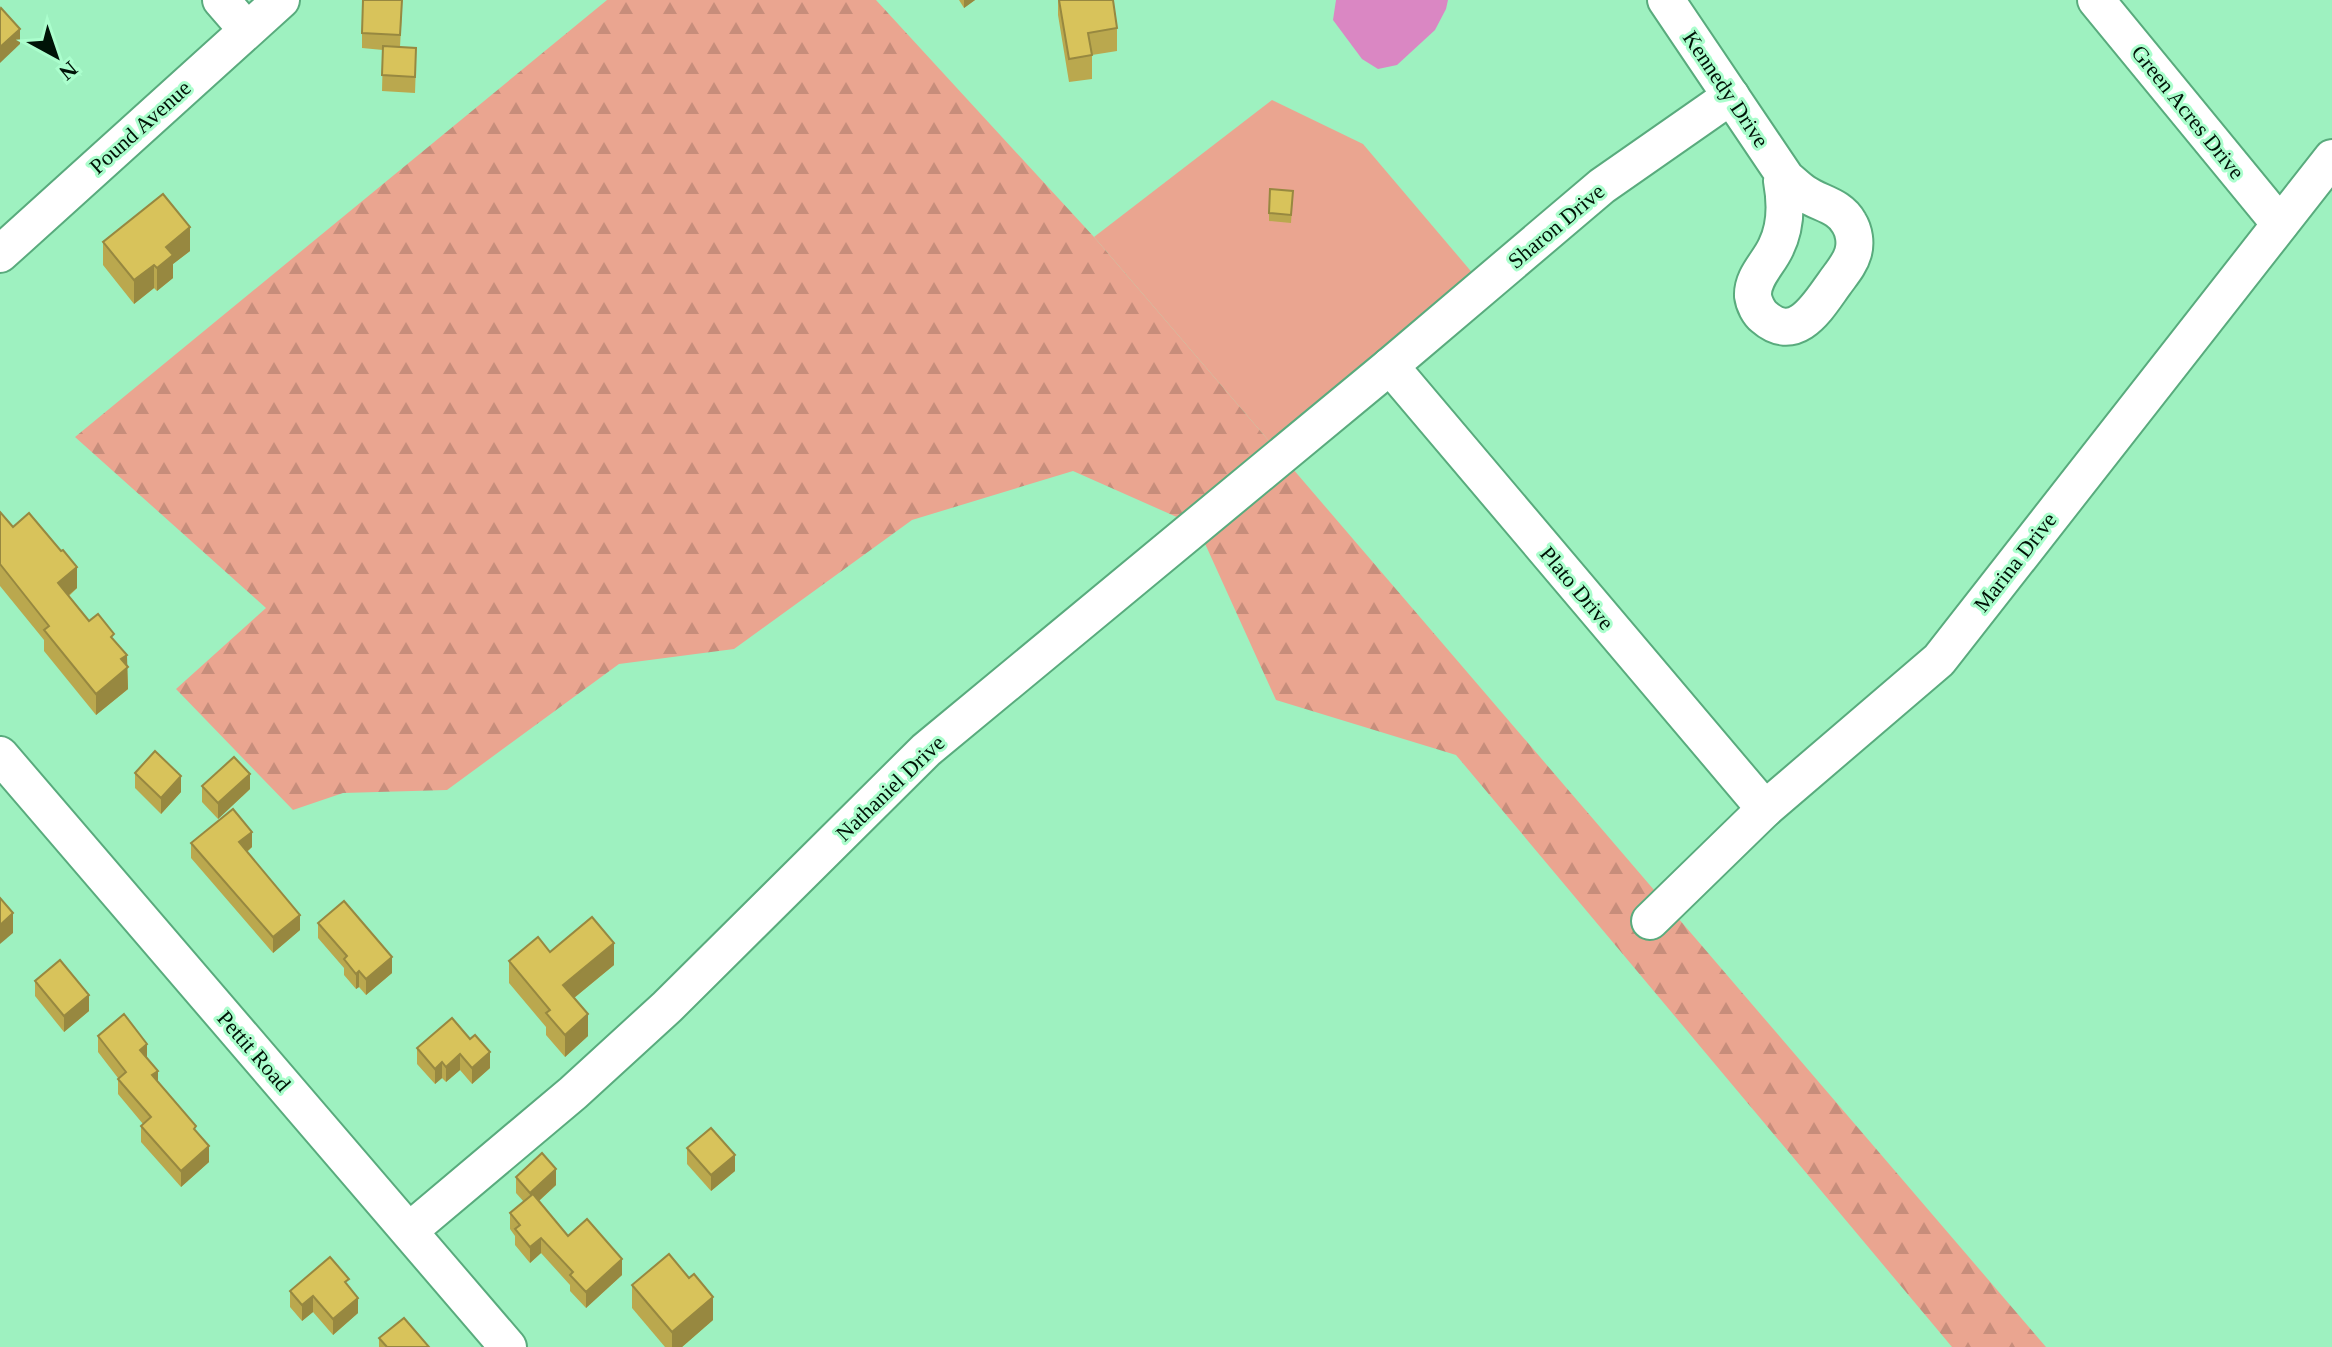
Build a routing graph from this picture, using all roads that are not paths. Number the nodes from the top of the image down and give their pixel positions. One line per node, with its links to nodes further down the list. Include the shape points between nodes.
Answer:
1 (221, 0): 5 (street)
2 (281, 0): 5 (street, Pound Avenue)
3 (1666, 0): 6 (street, Kennedy Drive)
4 (2096, 0): 9 (street, Green Acres Drive)
5 (247, 30): 10 (street, Pound Avenue)
6 (1731, 96): 8 (street, Kennedy Drive); 11 (street, Sharon Drive, via 1602,186)
7 (2332, 158): 9 (street, Marina Drive)
8 (1786, 178)
9 (2280, 224): 13 (street, Marina Drive, via 1939,660)
10 (0, 254)
11 (1390, 366): 13 (street, Plato Drive); 15 (street, Nathaniel Drive, via 926,750 655,1018)
12 (0, 755): 15 (street, Pettit Road)
13 (1765, 809): 14 (street, Marina Drive)
14 (1650, 921)
15 (409, 1231): 16 (street, Pettit Road)
16 (508, 1347)

